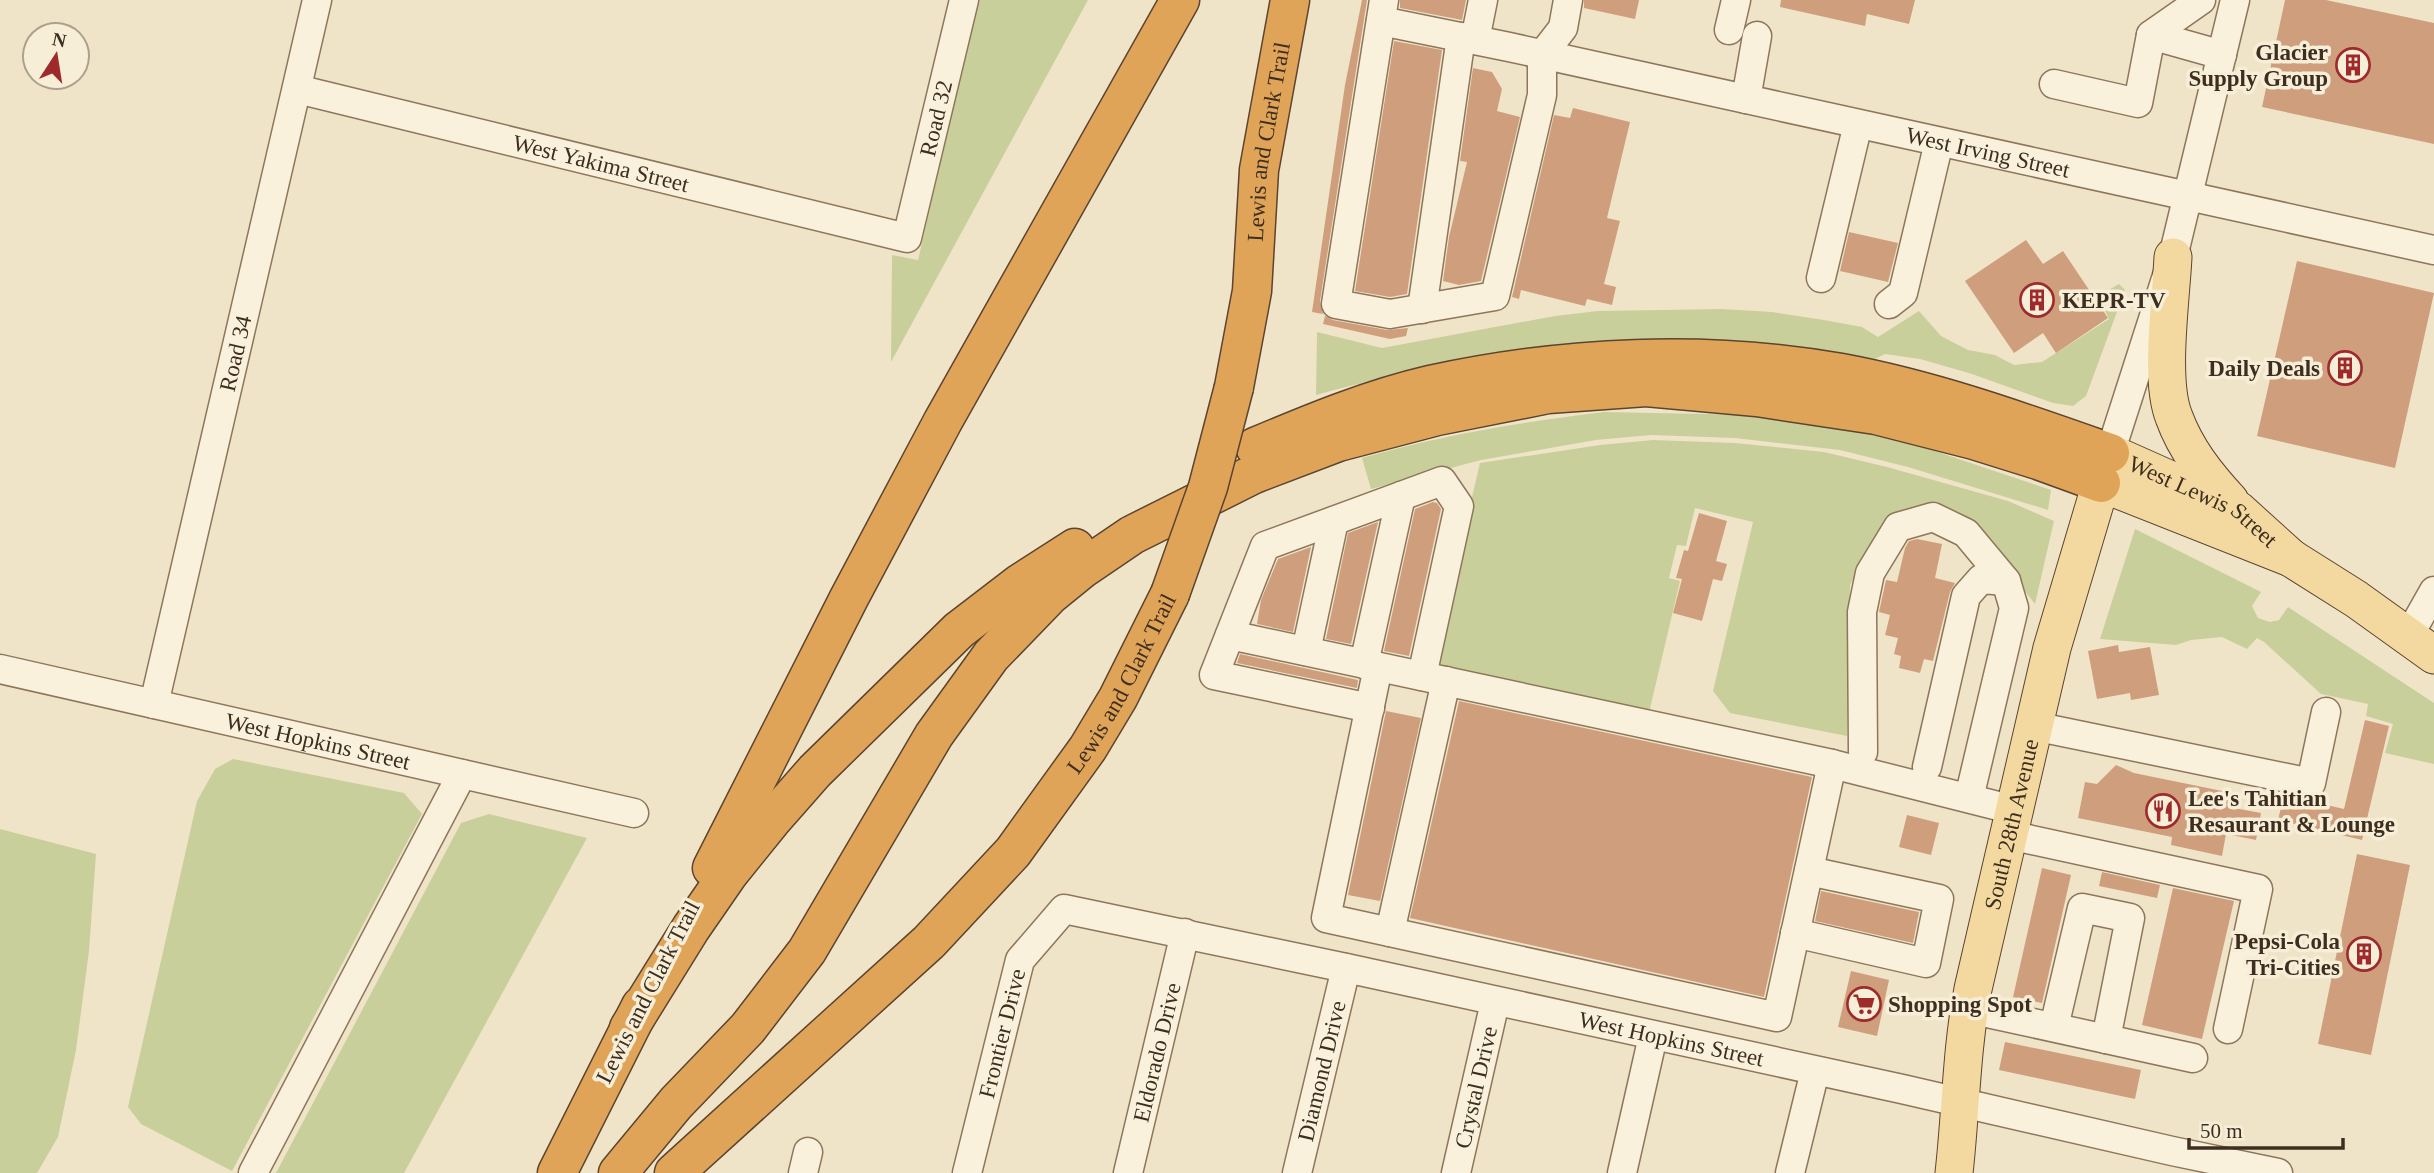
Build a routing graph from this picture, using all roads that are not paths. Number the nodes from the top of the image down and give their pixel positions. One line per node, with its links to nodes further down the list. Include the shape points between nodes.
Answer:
1 (317, 0): 18 (street, Road 34)
2 (964, 0): 23 (street, Road 32)
3 (1180, 0): 62 (highway, Lewis and Clark Trail, via 943,421)
4 (1290, 0): 72 (highway, Lewis and Clark Trail, bridge, via 1259,170 1252,291 1234,387 1208,487 1170,594 1125,686 1088,748 1013,852 929,942)
5 (1483, 0): 14 (street)
6 (1568, 0): 15 (street, via 1563,28)
7 (1736, 0): 11 (street)
8 (2201, 0): 12 (street)
9 (2235, 0): 16 (street)
10 (1382, 10): 14 (street, West Irving Street); 28 (street, via 1336,304 1390,314)
11 (1729, 30)
12 (2151, 35): 16 (street); 17 (street, via 2138,103)
13 (1757, 36): 19 (street)
14 (1468, 38): 15 (street, West Irving Street); 28 (street)
15 (1542, 55): 19 (street, West Irving Street); 28 (street, via 1542,95 1495,296)
16 (2222, 55): 22 (street)
17 (2054, 85)
18 (297, 89): 23 (street, West Yakima Street); 42 (street, Road 34)
19 (1746, 99): 20 (street, West Irving Street)
20 (1858, 124): 21 (street, West Irving Street); 26 (street)
21 (1939, 142): 22 (street, West Irving Street); 27 (street, via 1903,293)
22 (2188, 196): 24 (street, West Irving Street); 25 (street)
23 (907, 238)
24 (2434, 250)
25 (2173, 257): 29 (street); 31 (main road, via 2166,382 2172,415 2203,472)
26 (1821, 278)
27 (1889, 304)
28 (1422, 309)
29 (2105, 468): 31 (main road, West Lewis Street); 33 (main road, West Lewis Street); 45 (main road, South 28th Avenue, via 2067,590); 62 (highway, via 2015,419 1892,384 1761,363 1648,358 1548,366 1429,386 1332,414 1251,448 1126,516 1019,584 959,630 834,752 771,821 691,928); 71 (highway, via 2048,463 1876,415 1646,387 1548,394 1437,416 1338,442 1254,474 1132,535 1082,569 991,656 934,735 807,951 748,1028 676,1103)
30 (1401, 496): 32 (street); 39 (street); 41 (street, via 1442,481 1459,506)
31 (2238, 510): 33 (main road, West Lewis Street)
32 (1334, 521): 36 (street, via 1265,546); 38 (street)
33 (2291, 558): 37 (main road, West Lewis Street)
34 (2006, 581): 46 (street, via 1966,533 1934,517 1898,527 1870,573 1862,612); 48 (street, via 1981,579 1966,596); 50 (street, via 2014,608)
35 (2434, 591): 37 (street)
36 (1230, 635): 38 (street); 43 (street, via 1214,675)
37 (2421, 646)
38 (1306, 651): 39 (street)
39 (1371, 665): 41 (street); 43 (street)
40 (0, 670): 42 (street, West Hopkins Street)
41 (1434, 679): 47 (street); 55 (street)
42 (154, 704): 49 (street, West Hopkins Street)
43 (1370, 708): 55 (street, via 1326,918)
44 (2326, 712): 45 (street, via 2311,783)
45 (2034, 726): 52 (main road, South 28th Avenue)
46 (1863, 752)
47 (1832, 764): 50 (street); 53 (street)
48 (1927, 767)
49 (463, 774): 51 (street, West Hopkins Street); 69 (street)
50 (1969, 798): 52 (street)
51 (634, 813)
52 (2011, 822): 60 (main road, South 28th Avenue); 63 (street, via 2258,889)
53 (1809, 871): 57 (street); 57 (street, via 1939,899 1926,962)
54 (1064, 909): 56 (street, West Hopkins Street); 73 (street, Frontier Drive, via 1020,960)
55 (1390, 932): 57 (street, via 1777,1017)
56 (1185, 933): 58 (street, West Hopkins Street); 74 (street, Eldorado Drive)
57 (1795, 933)
58 (1346, 968): 59 (street, West Hopkins Street); 75 (street, Diamond Drive)
59 (1495, 1002): 64 (street, West Hopkins Street); 76 (street, Crystal Drive)
60 (1969, 1009): 61 (street); 68 (main road, South 28th Avenue)
61 (2054, 1027): 65 (street); 65 (street, via 2082,908 2130,918)
62 (629, 1028): 70 (highway, Lewis and Clark Trail)
63 (2228, 1029)
64 (1653, 1036): 67 (street, West Hopkins Street); 77 (street)
65 (2106, 1039): 66 (street)
66 (2193, 1058)
67 (1815, 1070): 68 (street, West Hopkins Street); 78 (street)
68 (1961, 1103): 79 (main road, South 28th Avenue); 80 (street, West Hopkins Street)
69 (253, 1173)
70 (557, 1173)
71 (618, 1173)
72 (674, 1173)
73 (967, 1173)
74 (1128, 1173)
75 (1297, 1173)
76 (1456, 1173)
77 (1622, 1173)
78 (1790, 1173)
79 (1954, 1173)
80 (2278, 1173)

